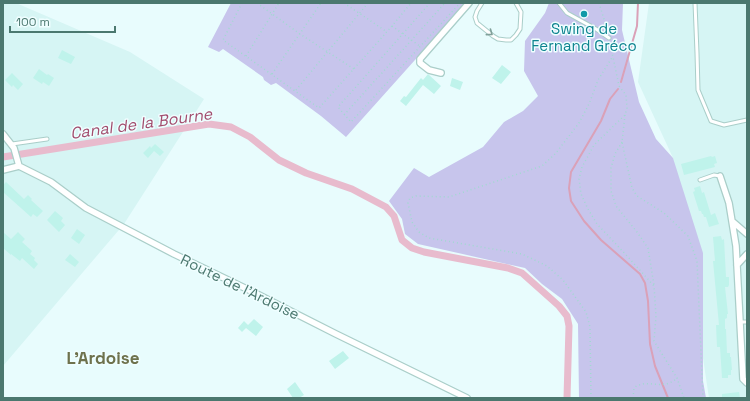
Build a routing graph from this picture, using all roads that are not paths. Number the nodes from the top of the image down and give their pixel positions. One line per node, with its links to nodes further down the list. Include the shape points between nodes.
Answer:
1 (470, 3): 7 (street, via 420,59 420,63 429,70)
2 (482, 3): 3 (lane, one-way to 3, via 475,17 477,23 498,39 506,40 511,40 520,29 521,12)
3 (516, 3)
4 (559, 3): 6 (lane, via 567,14)
5 (695, 3): 8 (lane, via 698,90 710,121 724,125)
6 (609, 38)
7 (441, 73)
8 (747, 120)
9 (3, 134): 11 (street)
10 (47, 139): 11 (lane)
11 (13, 146): 12 (street)
12 (19, 166): 13 (street); 23 (street, Route de l'Ardoise, via 51,182 86,208 174,254)
13 (3, 170)
14 (720, 176): 15 (lane, via 714,175); 16 (street)
15 (700, 180)
16 (732, 221): 17 (street); 19 (street)
17 (747, 234)
18 (747, 254): 19 (street)
19 (737, 266): 20 (street)
20 (740, 322): 21 (lane); 22 (street, via 743,379)
21 (747, 322)
22 (747, 383)
23 (467, 398)

